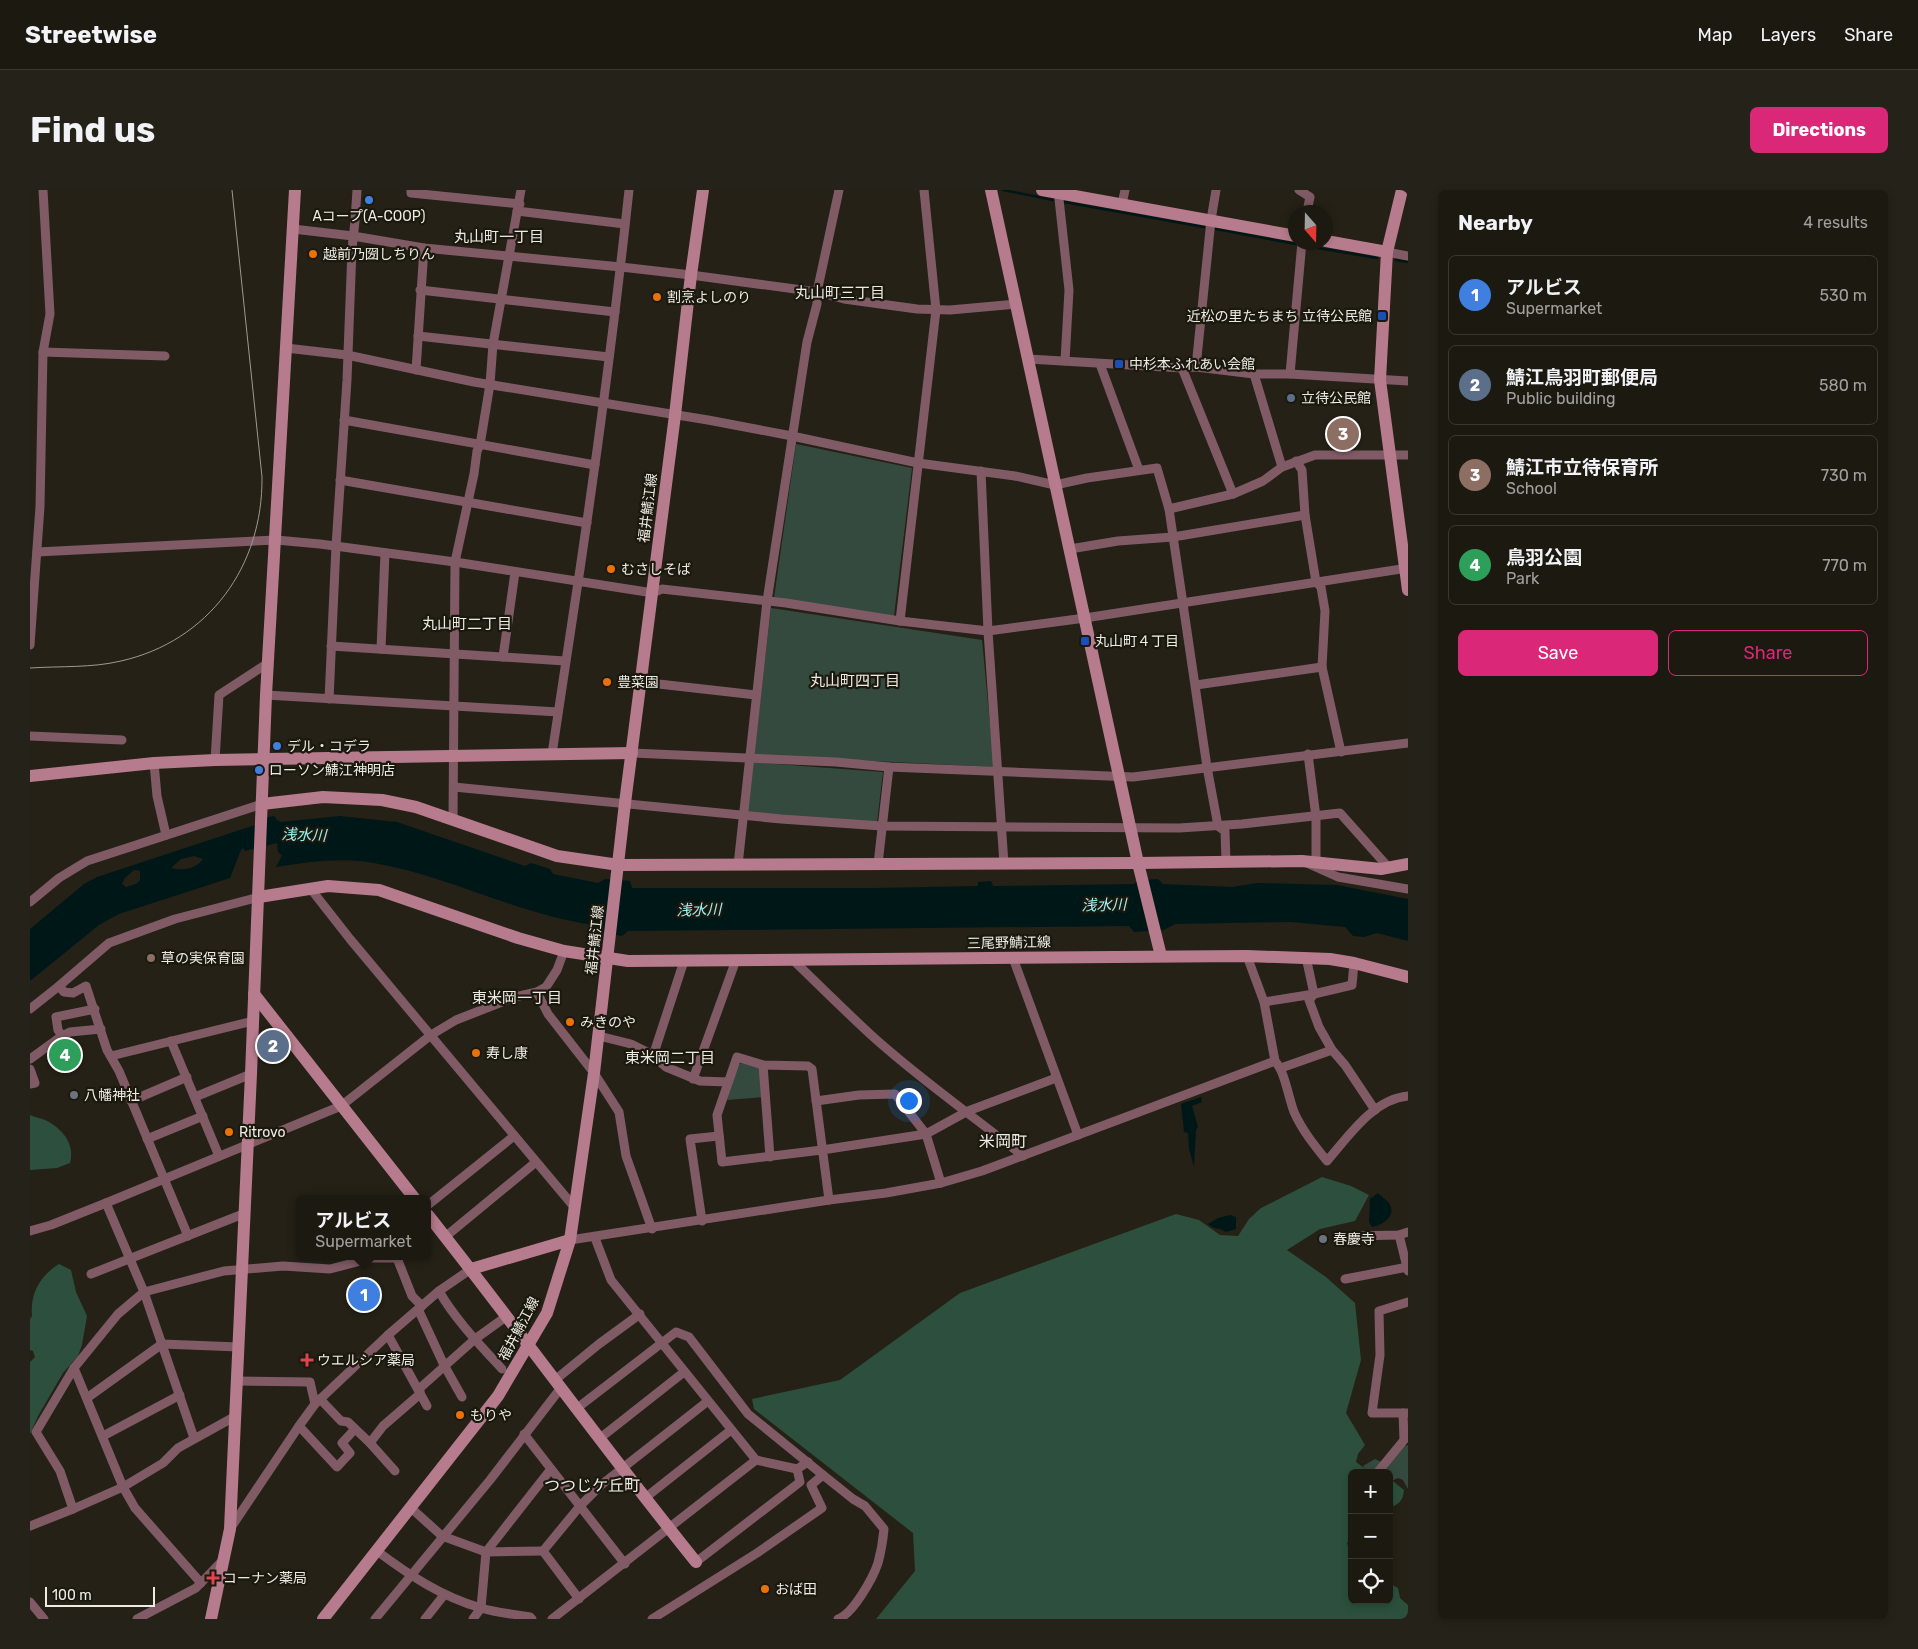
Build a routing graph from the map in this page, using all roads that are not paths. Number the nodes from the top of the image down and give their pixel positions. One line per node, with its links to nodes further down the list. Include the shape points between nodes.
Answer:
1 (43, 190): 42 (street, via 50,314)
2 (295, 190): 22 (street)
3 (357, 190): 24 (street)
4 (411, 190): 19 (street, via 411,193)
5 (521, 190): 19 (street)
6 (629, 190): 21 (street)
7 (703, 190): 32 (street, 福井鯖江線)
8 (839, 190): 34 (street)
9 (924, 190): 37 (street)
10 (991, 190): 36 (street)
11 (1042, 190): 16 (street)
12 (1124, 190): 17 (street)
13 (1216, 190): 20 (street)
14 (1299, 190): 18 (street, via 1310,197)
15 (1402, 190): 28 (street)
16 (1058, 191): 17 (street); 47 (street, via 1069,290)
17 (1122, 204): 20 (street)
18 (1308, 205)
19 (518, 207): 21 (street); 30 (street)
20 (1211, 220): 23 (street); 49 (street)
21 (625, 224): 31 (street)
22 (293, 229): 24 (street); 41 (street)
23 (1288, 234)
24 (353, 236): 26 (street); 44 (street)
25 (1333, 242): 28 (street)
26 (424, 248): 30 (street); 33 (street)
27 (1301, 250): 53 (street)
28 (1386, 252): 29 (street); 54 (street)
29 (1408, 256)
30 (509, 257): 31 (street); 35 (street)
31 (621, 267): 32 (street); 38 (street)
32 (691, 275): 34 (street); 58 (street, 福井鯖江線)
33 (420, 290): 35 (street); 39 (street)
34 (818, 292): 37 (street, via 844,299); 60 (street)
35 (501, 298): 38 (street); 40 (street)
36 (1016, 304): 37 (street); 46 (street)
37 (936, 310): 65 (street)
38 (615, 312): 45 (street)
39 (418, 336): 40 (street); 51 (street)
40 (493, 344): 45 (street); 56 (street)
41 (286, 348): 44 (street); 81 (street)
42 (43, 352): 43 (street); 71 (street)
43 (165, 356)
44 (347, 356): 51 (street); 59 (street)
45 (609, 357): 57 (street)
46 (1028, 359): 47 (street); 73 (street)
47 (1065, 361): 48 (street)
48 (1100, 364): 50 (street); 68 (street)
49 (1196, 367): 50 (street); 52 (street)
50 (1182, 368): 74 (street)
51 (416, 370): 56 (street)
52 (1254, 374): 53 (street); 67 (street)
53 (1290, 374): 54 (street)
54 (1380, 380): 55 (street); 62 (street)
55 (1408, 381)
56 (490, 384): 57 (street); 61 (street)
57 (603, 403): 58 (street); 66 (street)
58 (675, 415): 60 (street); 92 (street, 福井鯖江線)
59 (344, 420): 61 (street); 72 (street)
60 (792, 436): 65 (street); 93 (street)
61 (480, 445): 66 (street); 75 (street)
62 (1390, 455): 63 (street); 64 (street, via 1315,454); 87 (street)
63 (1408, 456)
64 (1296, 461): 67 (street); 78 (street, via 1302,470)
65 (918, 463): 69 (street); 96 (street)
66 (595, 465): 79 (street)
67 (1282, 467): 74 (street, via 1263,481)
68 (1139, 470): 73 (street); 77 (street, via 1157,468)
69 (981, 471): 73 (street); 97 (street)
70 (30, 472): 71 (street)
71 (40, 472): 76 (street)
72 (340, 480): 75 (street); 82 (street)
73 (1055, 485): 83 (street)
74 (1233, 494): 77 (street)
75 (468, 503): 79 (street); 86 (street)
76 (35, 507): 85 (street)
77 (1169, 509): 80 (street)
78 (1305, 515): 80 (street); 90 (street)
79 (587, 524): 89 (street)
80 (1173, 537): 83 (street); 94 (street)
81 (276, 540): 82 (street); 85 (street); 104 (street)
82 (336, 546): 84 (street); 99 (street)
83 (1070, 549): 95 (street)
84 (385, 553): 86 (street); 100 (street)
85 (35, 556): 98 (street)
86 (455, 562): 88 (street); 101 (street)
87 (1406, 569): 90 (street); 91 (street)
88 (515, 572): 89 (street); 102 (street)
89 (577, 582): 92 (street); 103 (street)
90 (1316, 582): 94 (street); 105 (street, via 1321,587 1325,611)
91 (1408, 590)
92 (652, 593): 93 (street, via 662,589); 106 (street, 福井鯖江線)
93 (767, 601): 96 (street); 109 (street)
94 (1182, 602): 95 (street); 107 (street)
95 (1085, 618): 97 (street); 129 (street)
96 (900, 621): 97 (street)
97 (988, 631): 127 (street)
98 (30, 645)
99 (331, 646): 100 (street); 110 (street)
100 (381, 649): 101 (street)
101 (454, 654): 102 (street); 111 (street)
102 (503, 657): 103 (street)
103 (565, 661): 112 (street)
104 (268, 663): 108 (street); 122 (street, via 219,695)
105 (1322, 667): 107 (street); 116 (street)
106 (641, 682): 109 (street); 117 (street, 福井鯖江線)
107 (1196, 685): 126 (street)
108 (266, 695): 110 (street); 123 (street)
109 (756, 695): 121 (street)
110 (329, 699): 111 (street)
111 (454, 706): 112 (street); 120 (street)
112 (558, 712): 118 (street)
113 (30, 736): 114 (street)
114 (122, 740)
115 (1408, 743): 116 (street)
116 (1341, 752): 119 (street)
117 (632, 753): 118 (street); 121 (street); 131 (street, 福井鯖江線)
118 (552, 754): 120 (street)
119 (1308, 754): 126 (street); 134 (street)
120 (454, 757): 123 (street); 130 (street)
121 (749, 759): 125 (street); 133 (street)
122 (215, 760): 123 (street); 124 (street)
123 (263, 760): 132 (street)
124 (154, 763): 128 (street); 140 (street)
125 (889, 767): 127 (street); 136 (street)
126 (1207, 767): 129 (street); 138 (street)
127 (998, 771): 129 (street); 137 (street)
128 (30, 776)
129 (1120, 776): 139 (street)
130 (454, 787): 131 (street); 135 (street)
131 (625, 803): 133 (street); 150 (street, 福井鯖江線)
132 (262, 804): 135 (street, via 323,797 382,800); 140 (street); 153 (street)
133 (743, 814): 136 (street); 148 (street)
134 (1316, 817): 138 (street); 143 (street); 149 (street, via 1340,813)
135 (453, 820): 150 (street, via 557,856)
136 (882, 826): 137 (street); 145 (street)
137 (1003, 826): 139 (street); 146 (street)
138 (1218, 826): 139 (street); 142 (street, via 1224,830)
139 (1131, 829): 144 (street)
140 (166, 835): 154 (street, via 88,861 59,878)
141 (1302, 861): 142 (street); 143 (street); 152 (street, via 1338,877)
142 (1226, 862): 144 (street)
143 (1316, 862): 149 (street)
144 (1138, 863): 146 (street); 157 (street)
145 (878, 864): 146 (street); 148 (street)
146 (1004, 864)
147 (1408, 864): 149 (street)
148 (738, 865): 150 (street)
149 (1389, 868)
150 (618, 871): 156 (street, 福井鯖江線)
151 (310, 888): 153 (street, 三尾野鯖江線); 155 (street, 三尾野鯖江線, via 328,886 380,890); 175 (street)
152 (1408, 889)
153 (259, 893): 166 (street, via 122,938 101,950); 168 (street)
154 (30, 902)
155 (564, 951): 156 (street, 三尾野鯖江線); 167 (street, via 546,987)
156 (608, 953): 163 (street, 三尾野鯖江線, via 628,961); 177 (street, 福井鯖江線)
157 (1161, 956): 158 (street, 三尾野鯖江線); 160 (street, 三尾野鯖江線)
158 (1246, 956): 159 (street, 三尾野鯖江線); 170 (street)
159 (1306, 957): 164 (street, 三尾野鯖江線); 169 (street)
160 (1013, 958): 162 (street, 三尾野鯖江線); 189 (street)
161 (736, 960): 162 (street, 三尾野鯖江線); 163 (street, 三尾野鯖江線); 190 (street)
162 (793, 960): 199 (street, via 870,1034)
163 (684, 961): 181 (street)
164 (1354, 963): 165 (street, 三尾野鯖江線); 169 (street, via 1352,985)
165 (1408, 977)
166 (60, 986): 171 (street); 172 (street, via 64,992 73,993 86,986)
167 (537, 992): 175 (street, via 514,997 456,1020); 186 (street, via 548,1014)
168 (254, 994): 173 (street); 197 (street)
169 (1314, 994): 170 (street); 179 (street, via 1309,1000)
170 (1264, 1002): 184 (street)
171 (30, 1009)
172 (95, 1009): 174 (street); 176 (street, via 56,1017)
173 (253, 1020): 178 (street); 187 (street)
174 (101, 1029): 176 (street, via 70,1032); 180 (street)
175 (431, 1035): 197 (street); 203 (street)
176 (62, 1036): 182 (street)
177 (599, 1036): 181 (street, via 631,1044); 186 (street, 福井鯖江線)
178 (171, 1041): 180 (street); 188 (street)
179 (1332, 1050): 184 (street); 198 (street)
180 (111, 1056): 195 (street)
181 (653, 1056): 190 (street, via 666,1067)
182 (30, 1059)
183 (763, 1064): 191 (street, via 737,1057); 196 (street, via 808,1066 812,1069); 210 (street)
184 (1278, 1064): 198 (street, via 1295,1114 1307,1137 1327,1161); 202 (street)
185 (30, 1069): 192 (street, via 35,1083)
186 (594, 1073): 218 (street, 福井鯖江線); 222 (street, via 619,1112 626,1156)
187 (251, 1074): 194 (street); 206 (street)
188 (187, 1077): 194 (street); 195 (street)
189 (1056, 1078): 199 (street); 202 (street)
190 (693, 1079): 191 (street)
191 (728, 1082): 204 (street, via 717,1115)
192 (30, 1084)
193 (1408, 1096): 198 (street)
194 (195, 1097): 200 (street)
195 (131, 1100): 205 (street)
196 (816, 1101): 201 (street, via 860,1094 895,1094); 207 (street)
197 (341, 1106): 206 (street); 214 (street)
198 (1375, 1110)
199 (968, 1112): 201 (street); 209 (street)
200 (203, 1116): 205 (street); 208 (street)
201 (926, 1134): 207 (street); 213 (street)
202 (1078, 1135): 209 (street)
203 (514, 1136): 211 (street); 217 (street)
204 (719, 1136): 210 (street, via 722,1162); 221 (street, via 690,1139)
205 (147, 1139): 212 (street)
206 (247, 1145): 208 (street); 219 (street)
207 (822, 1150): 210 (street); 215 (street)
208 (219, 1156): 212 (street)
209 (1023, 1156): 213 (street)
210 (770, 1157)
211 (536, 1162): 218 (street); 227 (street)
212 (164, 1179): 216 (street); 225 (street)
213 (941, 1183): 215 (street)
214 (412, 1195)
215 (829, 1200): 221 (street)
216 (106, 1203): 223 (street); 230 (street)
217 (431, 1203)
218 (574, 1208): 229 (street, 福井鯖江線)
219 (243, 1214): 225 (street); 233 (street)
220 (431, 1219): 227 (street)
221 (702, 1221): 222 (street)
222 (652, 1229): 228 (street)
223 (30, 1231)
224 (1403, 1233): 226 (street); 235 (street)
225 (188, 1236): 230 (street)
226 (1350, 1236)
227 (446, 1238): 234 (street)
228 (595, 1238): 229 (street); 242 (street, via 612,1280)
229 (570, 1240): 234 (street); 248 (street, 福井鯖江線, via 547,1313)
230 (130, 1258): 236 (street); 239 (street)
231 (364, 1260): 233 (street, via 330,1269 283,1266)
232 (398, 1260): 241 (street)
233 (241, 1269): 239 (street, via 224,1270); 249 (street)
234 (471, 1269): 238 (street); 243 (street)
235 (1408, 1269): 237 (street)
236 (91, 1274)
237 (1346, 1279)
238 (439, 1291): 241 (street); 245 (street)
239 (144, 1292): 247 (street); 251 (street, via 118,1314)
240 (1408, 1302): 264 (street, via 1380,1311 1380,1354 1372,1413)
241 (420, 1308): 244 (street); 250 (street)
242 (640, 1314): 246 (street); 255 (street, via 599,1344)
243 (507, 1316): 245 (street); 248 (street)
244 (388, 1335): 256 (street); 261 (street)
245 (475, 1339): 250 (street); 252 (street)
246 (661, 1343): 253 (street); 263 (street); 275 (street, via 676,1332 690,1336 748,1414)
247 (162, 1344): 249 (street); 257 (street); 259 (street)
248 (529, 1344): 255 (street); 285 (street, 福井鯖江線, via 498,1396)
249 (238, 1348): 254 (street)
250 (444, 1365): 256 (street, via 420,1388); 258 (street)
251 (74, 1368): 259 (street); 286 (street, via 36,1432 60,1471)
252 (502, 1369)
253 (684, 1372): 260 (street); 272 (street)
254 (236, 1382): 261 (street, via 310,1382); 265 (street)
255 (558, 1384): 263 (street); 269 (street)
256 (420, 1394): 262 (street); 273 (street, via 383,1426)
257 (180, 1395): 270 (street); 271 (street)
258 (462, 1397)
259 (87, 1398): 270 (street)
260 (708, 1401): 268 (street); 276 (street)
261 (318, 1402): 266 (street); 267 (street)
262 (427, 1406)
263 (576, 1409): 272 (street)
264 (1406, 1413): 278 (street, via 1404,1440)
265 (234, 1417): 271 (street); 288 (street)
266 (299, 1426): 267 (street, via 337,1467 350,1453 342,1443); 288 (street)
267 (355, 1429): 273 (street)
268 (731, 1430): 274 (street); 283 (street)
269 (524, 1434): 277 (street); 290 (street)
270 (103, 1436): 282 (street)
271 (194, 1438): 282 (street, via 163,1463)
272 (599, 1439): 276 (street)
273 (370, 1442): 280 (street)
274 (756, 1460): 279 (street); 289 (street)
275 (808, 1462): 279 (street); 281 (street)
276 (623, 1468): 283 (street); 284 (street)
277 (551, 1469): 284 (street); 292 (street)
278 (1380, 1469)
279 (797, 1470): 295 (street, via 800,1482)
280 (396, 1471)
281 (823, 1475): 312 (street, via 811,1485 822,1508); 313 (street, via 866,1506 884,1529 877,1565 866,1588 851,1609)
282 (123, 1487): 286 (street); 298 (street, via 135,1508)
283 (645, 1498): 289 (street)
284 (580, 1506): 293 (street); 296 (street)
285 (411, 1508): 290 (street); 291 (street, 福井鯖江線)
286 (73, 1509): 287 (street)
287 (30, 1526)
288 (230, 1529): 294 (street)
289 (669, 1529): 295 (street); 296 (street)
290 (442, 1536): 292 (street); 297 (street)
291 (377, 1551): 297 (street); 306 (street, 福井鯖江線)
292 (486, 1552): 293 (street); 302 (street)
293 (544, 1552): 300 (street)
294 (223, 1560): 298 (street); 305 (street)
295 (696, 1562)
296 (625, 1564): 300 (street)
297 (410, 1576): 299 (street); 307 (street)
298 (202, 1583): 304 (street)
299 (444, 1595): 302 (street); 308 (street)
300 (579, 1598): 311 (street)
301 (30, 1602): 303 (street)
302 (481, 1608): 309 (street); 310 (street)
303 (44, 1619)
304 (137, 1619)
305 (211, 1619)
306 (323, 1619)
307 (375, 1619)
308 (425, 1619)
309 (473, 1619)
310 (532, 1619)
311 (552, 1619)
312 (652, 1619)
313 (838, 1619)

